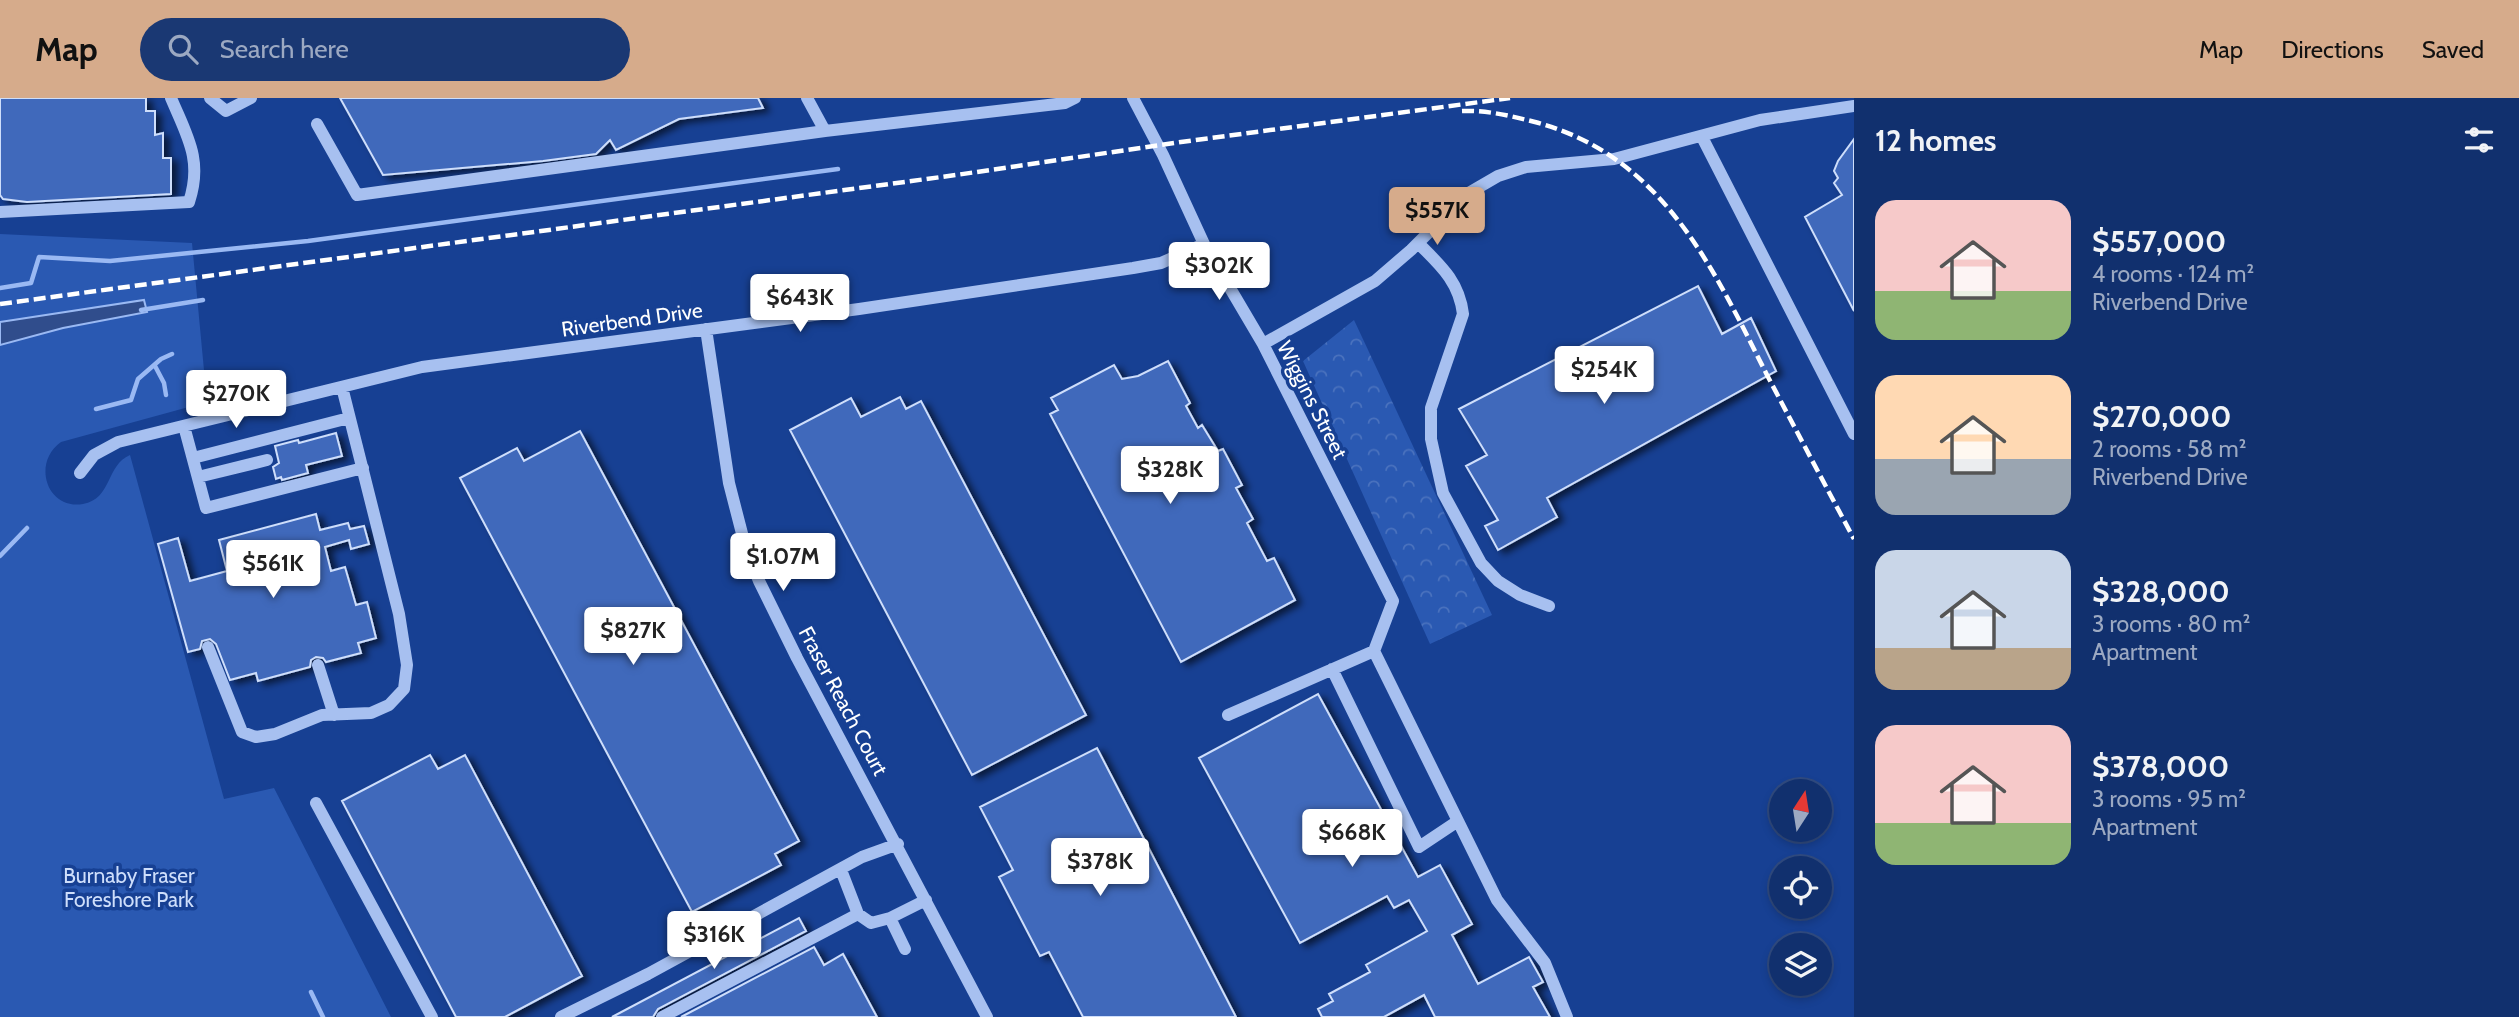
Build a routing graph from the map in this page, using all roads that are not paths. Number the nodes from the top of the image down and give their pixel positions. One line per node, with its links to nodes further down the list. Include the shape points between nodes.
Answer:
1 (171, 98): 11 (street, via 195,153 189,202)
2 (210, 98): 3 (street, via 226,111)
3 (251, 98)
4 (807, 98): 9 (street)
5 (1075, 98): 9 (street, via 1065,103)
6 (1133, 98): 13 (street, Wiggins Street)
7 (1854, 106): 10 (street, via 1783,115)
8 (317, 124): 9 (street, via 357,195)
9 (825, 131)
10 (1702, 137): 12 (street, via 1614,159 1526,167 1498,176 1467,194); 19 (street)
11 (0, 212)
12 (1418, 243): 15 (street, via 1375,281); 25 (street, via 1448,272 1461,301 1460,326 1431,408 1431,439 1443,493 1481,563 1520,595)
13 (1204, 244): 14 (street, Riverbend Drive, via 1133,268); 15 (street, Wiggins Street)
14 (706, 330): 16 (street, Riverbend Drive, via 422,367); 34 (street, Fraser Reach Court, via 729,483 746,549 797,658)
15 (1263, 344): 27 (street, Wiggins Street, via 1393,601)
16 (342, 387): 17 (street); 18 (street, Riverbend Drive)
17 (349, 418): 20 (street); 22 (street)
18 (184, 426): 20 (street); 23 (street, Riverbend Drive, via 118,442 93,454)
19 (1854, 434)
20 (193, 458): 24 (street)
21 (267, 460): 24 (street)
22 (363, 468): 24 (street, via 206,508); 30 (street, via 407,665 404,690 389,705 371,713)
23 (80, 473)
24 (198, 477)
25 (1549, 606)
26 (208, 647): 30 (street, via 242,732 256,737 275,734 322,715)
27 (1374, 651): 29 (street); 33 (street)
28 (317, 665): 30 (street)
29 (1332, 669): 31 (street); 33 (street, via 1419,847)
30 (334, 715)
31 (1228, 715)
32 (316, 803): 40 (street)
33 (1458, 821): 44 (street, via 1497,900 1545,963)
34 (898, 844): 35 (street); 36 (street, Fraser Reach Court)
35 (841, 870): 37 (street); 41 (street)
36 (926, 900): 38 (street); 43 (street, Fraser Reach Court)
37 (858, 914): 38 (street, via 871,923); 42 (street)
38 (890, 918): 39 (street)
39 (905, 949)
40 (432, 1017)
41 (561, 1017)
42 (662, 1017)
43 (987, 1017)
44 (1567, 1017)

